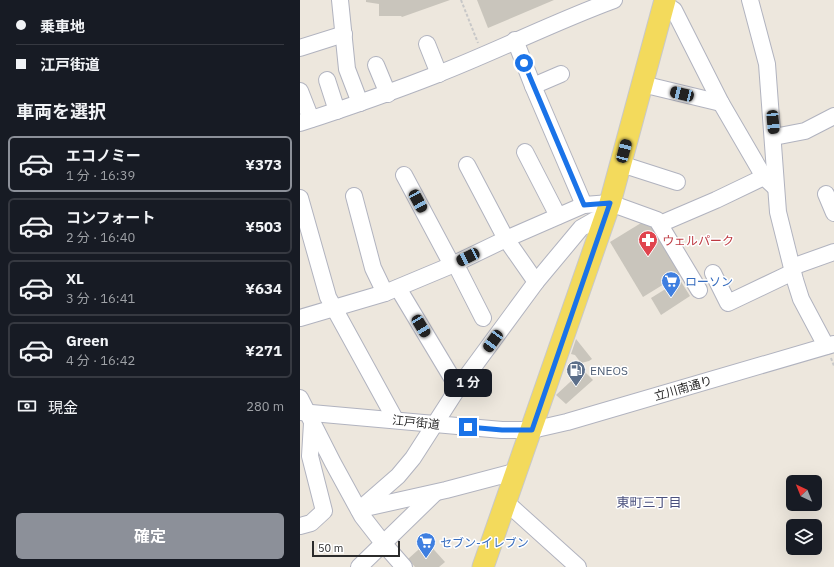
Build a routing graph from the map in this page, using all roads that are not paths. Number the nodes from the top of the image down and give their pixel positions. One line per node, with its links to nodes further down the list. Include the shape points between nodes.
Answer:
1 (340, 0): 5 (street)
2 (614, 0): 6 (street)
3 (750, 0): 22 (street, via 767,64)
4 (664, 2): 13 (main road); 18 (street, via 674,10)
5 (344, 34): 8 (street); 17 (street, via 348,69)
6 (515, 40): 10 (street); 14 (street)
7 (427, 44): 10 (street)
8 (300, 48)
9 (376, 65): 16 (street)
10 (439, 74): 16 (street)
11 (561, 74): 14 (street)
12 (327, 80): 19 (street)
13 (642, 84): 18 (street); 24 (main road)
14 (533, 86): 33 (street)
15 (300, 91): 21 (street)
16 (388, 94): 17 (street)
17 (360, 103): 19 (street)
18 (721, 103): 27 (street)
19 (337, 111): 21 (street)
20 (834, 116): 22 (street, via 805,130)
21 (305, 121)
22 (774, 137): 29 (street)
23 (525, 152): 36 (street)
24 (621, 164): 28 (street); 34 (main road)
25 (467, 165): 38 (street)
26 (404, 175): 40 (street)
27 (764, 177): 29 (street); 37 (street)
28 (677, 182)
29 (776, 188): 41 (street, via 778,212)
30 (826, 194): 35 (street)
31 (354, 196): 43 (street, via 373,268)
32 (300, 198): 44 (street, via 328,297)
33 (584, 205): 34 (street); 36 (street)
34 (608, 211): 37 (street, via 658,220); 42 (street, via 581,228); 52 (main road)
35 (834, 213)
36 (558, 216): 38 (street)
37 (660, 224): 41 (street, via 728,303)
38 (506, 239): 40 (street); 42 (street)
39 (834, 252): 41 (street)
40 (453, 264): 43 (street); 46 (street)
41 (792, 270): 47 (street, via 801,298)
42 (536, 282): 48 (street)
43 (392, 291): 44 (street); 48 (street)
44 (335, 308): 45 (street); 50 (street)
45 (300, 318)
46 (483, 318)
47 (830, 345): 52 (street, 立川南通り)
48 (458, 388): 51 (street)
49 (305, 411): 50 (street, 江戸街道); 53 (street); 57 (street)
50 (395, 419): 51 (street, 江戸街道)
51 (434, 424): 52 (street, 江戸街道); 57 (street, via 398,476)
52 (532, 430): 54 (main road)
53 (305, 457): 58 (street, via 324,511 311,523)
54 (518, 471): 55 (street); 56 (main road)
55 (435, 493): 57 (street); 59 (street)
56 (507, 503): 62 (main road); 63 (street)
57 (359, 510): 59 (street)
58 (300, 526)
59 (383, 543): 60 (street); 61 (street)
60 (359, 567)
61 (404, 567)
62 (483, 567)
63 (578, 567)

